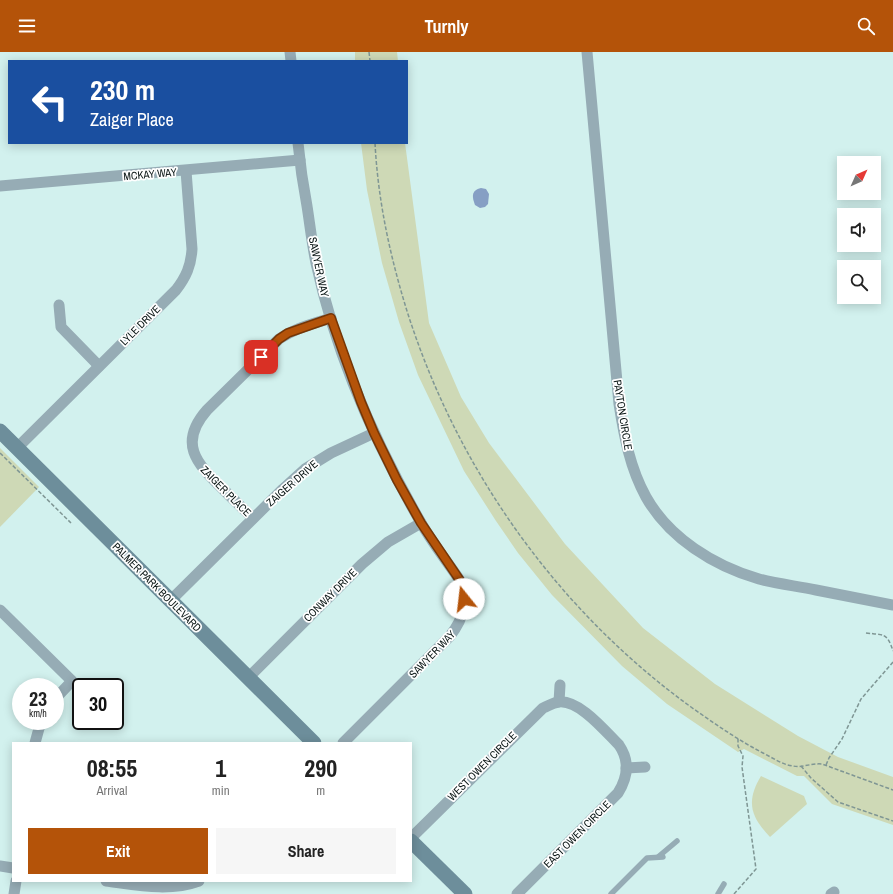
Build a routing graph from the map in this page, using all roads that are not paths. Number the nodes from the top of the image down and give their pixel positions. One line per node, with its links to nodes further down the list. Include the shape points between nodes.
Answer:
1 (587, 52): 15 (street, PAYTON CIRCLE, via 619,404 626,446 646,496 657,514 684,541 728,567 759,579)
2 (298, 144): 3 (street, SAWYER WAY)
3 (300, 160): 4 (street, MCKAY WAY); 7 (street, SAWYER WAY, via 316,262)
4 (186, 171): 5 (street, MCKAY WAY); 8 (street, LYLE DRIVE, via 192,249 189,270 176,290)
5 (0, 186)
6 (59, 305): 8 (street, via 61,327)
7 (331, 318): 10 (street, SAWYER WAY); 12 (street, ZAIGER PLACE, via 297,329 279,339 207,410 195,428 192,439 197,460 204,471)
8 (99, 366): 11 (street, LYLE DRIVE)
9 (0, 431): 11 (main road, PALMER PARK BOULEVARD)
10 (374, 433): 12 (street, ZAIGER DRIVE, via 331,453 305,469); 13 (street, SAWYER WAY)
11 (17, 448): 14 (main road, PALMER PARK BOULEVARD)
12 (253, 518): 14 (street, ZAIGER DRIVE)
13 (421, 523): 17 (street, CONWAY DRIVE, via 388,542 362,564); 24 (street, SAWYER WAY, via 463,587 462,616 450,636)
14 (170, 600): 17 (main road, PALMER PARK BOULEVARD)
15 (893, 605)
16 (0, 610): 19 (street, via 72,681)
17 (248, 678): 23 (main road, PALMER PARK BOULEVARD)
18 (560, 685): 20 (street)
19 (64, 689)
20 (558, 702): 26 (street, EAST OWEN CIRCLE, via 576,706 600,726 623,751); 27 (street, WEST OWEN CIRCLE, via 536,714)
21 (39, 730): 22 (street)
22 (35, 742)
23 (313, 742)
24 (344, 742)
25 (645, 767): 26 (street)
26 (626, 768): 39 (street, EAST OWEN CIRCLE, via 626,776 618,793)
27 (412, 837)
28 (677, 840): 40 (lane, via 660,857 647,858)
29 (412, 842): 38 (main road)
30 (0, 866): 31 (street)
31 (12, 868)
32 (16, 882): 37 (street)
33 (111, 882): 36 (street)
34 (197, 882): 36 (street, via 187,886)
35 (724, 884): 41 (lane)
36 (130, 886)
37 (14, 894)
38 (465, 894)
39 (517, 894)
40 (611, 894)
41 (718, 894)

